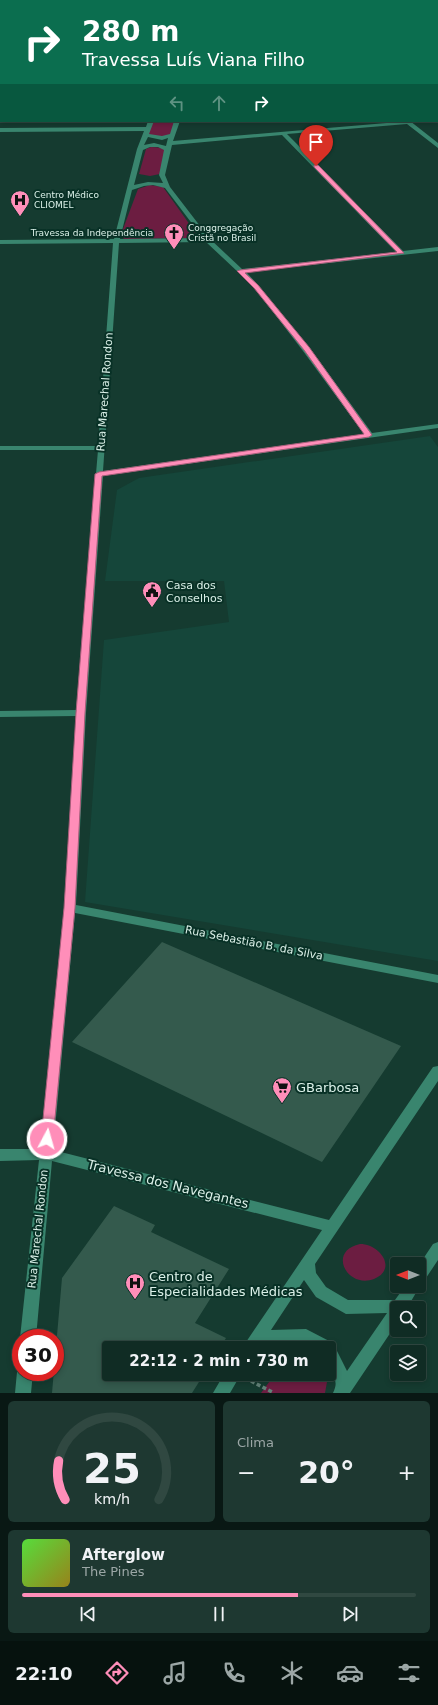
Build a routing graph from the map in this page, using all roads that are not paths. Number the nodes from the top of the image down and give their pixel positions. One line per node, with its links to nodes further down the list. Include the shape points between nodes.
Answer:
1 (151, 122): 5 (street, Rua Marechal Rondon)
2 (177, 122): 7 (street)
3 (408, 122): 6 (street); 9 (street)
4 (0, 130): 5 (street)
5 (148, 132): 7 (street, via 162,138); 10 (street, Rua Marechal Rondon)
6 (284, 134): 8 (street); 20 (street)
7 (172, 135): 8 (street)
8 (170, 143): 11 (street)
9 (438, 146)
10 (140, 149): 11 (street, via 153,145); 13 (street, Rua Marechal Rondon)
11 (167, 150): 12 (street)
12 (162, 175): 13 (street); 14 (street)
13 (141, 176): 15 (street, Rua Marechal Rondon)
14 (167, 187): 15 (street, via 151,183 140,184); 16 (street)
15 (130, 189): 18 (street, Rua Marechal Rondon)
16 (208, 240): 18 (street, Travessa da Independência); 21 (street)
17 (0, 242): 18 (street, Travessa da Independência)
18 (116, 242): 25 (street, Rua Marechal Rondon)
19 (438, 249): 20 (street)
20 (401, 253): 21 (street)
21 (240, 271): 23 (street, via 256,286 306,348)
22 (438, 426): 23 (street)
23 (369, 435): 26 (street)
24 (0, 448): 25 (street)
25 (102, 448): 26 (street, Rua Marechal Rondon)
26 (99, 474): 27 (street, Rua Marechal Rondon)
27 (80, 713): 28 (street); 29 (street, Rua Marechal Rondon)
28 (0, 714)
29 (70, 908): 30 (street, Rua Sebastião B. da Silva); 32 (street, Rua Marechal Rondon)
30 (438, 978)
31 (438, 1071): 34 (street)
32 (46, 1154): 33 (street, Travessa dos Navegantes); 34 (street, Travessa dos Navegantes); 40 (street, Rua Marechal Rondon)
33 (0, 1155)
34 (333, 1227): 36 (street)
35 (438, 1248): 37 (street)
36 (308, 1263): 38 (street, via 309,1275 320,1292 346,1307); 41 (street)
37 (426, 1266)
38 (390, 1308)
39 (390, 1320): 47 (street)
40 (29, 1329)
41 (255, 1341)
42 (263, 1341): 43 (street, via 272,1336 306,1336)
43 (315, 1341)
44 (336, 1364): 47 (street, via 343,1380)
45 (24, 1381): 48 (street)
46 (234, 1381): 49 (street)
47 (342, 1391)
48 (23, 1393)
49 (221, 1393)

